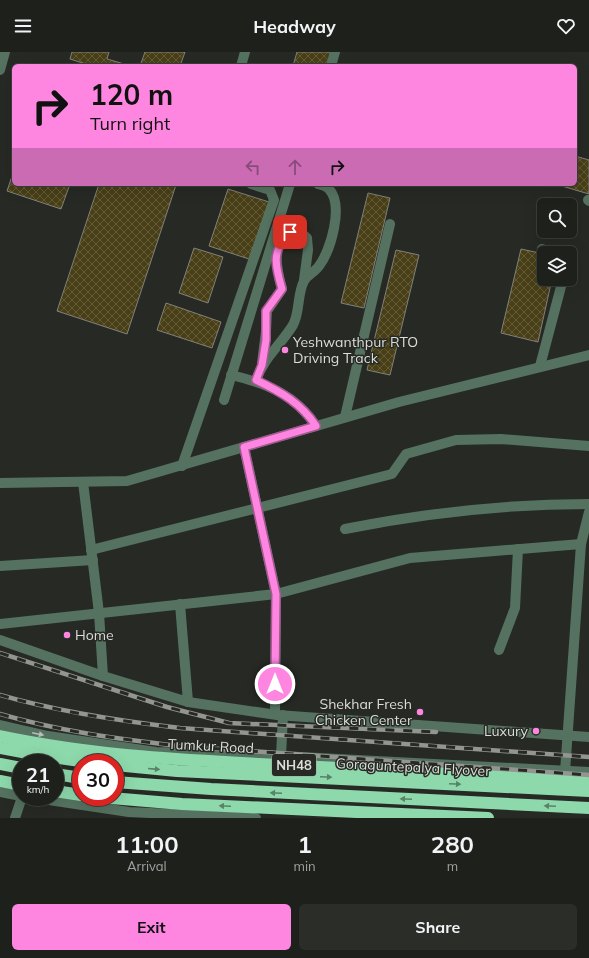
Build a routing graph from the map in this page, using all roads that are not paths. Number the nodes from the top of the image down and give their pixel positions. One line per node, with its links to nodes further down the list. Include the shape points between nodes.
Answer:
1 (5, 52): 6 (street)
2 (245, 52): 4 (street)
3 (335, 52): 5 (street)
4 (242, 64)
5 (332, 64)
6 (0, 69)
7 (257, 186): 23 (street, via 270,190 274,200)
8 (289, 186): 16 (street)
9 (323, 186): 11 (street, via 332,193 335,203 334,234 328,251 318,267)
10 (390, 224): 19 (street)
11 (304, 280): 14 (street, via 294,324); 14 (street, via 307,238 298,230 290,232 281,242 276,257 282,289 266,311 266,340)
12 (561, 286): 15 (street)
13 (589, 355): 15 (street)
14 (262, 365): 17 (street)
15 (540, 366): 19 (street)
16 (231, 375): 17 (street); 18 (street)
17 (256, 380): 20 (street, via 285,394 307,412)
18 (224, 400)
19 (345, 418): 20 (street)
20 (316, 426): 22 (street)
21 (589, 446): 27 (street, via 501,439 456,440 406,454 392,474)
22 (244, 447): 23 (street); 27 (street)
23 (182, 466): 24 (street, via 127,481)
24 (83, 482): 25 (street); 32 (street)
25 (0, 484)
26 (589, 504): 29 (street, via 544,504 460,511)
27 (256, 507): 32 (street); 35 (street)
28 (589, 512): 30 (street)
29 (345, 529)
30 (581, 544): 31 (street); 46 (street)
31 (518, 549): 35 (street, via 410,558); 40 (street, via 515,608)
32 (91, 550): 33 (street)
33 (92, 560): 34 (street); 37 (street)
34 (0, 566)
35 (276, 594): 36 (street); 43 (street)
36 (180, 604): 37 (street); 42 (street)
37 (99, 613): 38 (street); 41 (street)
38 (0, 624)
39 (0, 640): 41 (street)
40 (499, 650)
41 (104, 676): 42 (street)
42 (188, 702): 43 (street)
43 (279, 715): 46 (street); 49 (street)
44 (0, 726): 49 (street, one-way to 49, via 156,752)
45 (0, 736): 57 (highway, Tumkur Road / NH48, via 47,746 196,761)
46 (569, 736): 47 (street); 54 (street)
47 (589, 737)
48 (0, 748): 50 (highway)
49 (281, 756): 54 (street)
50 (72, 760)
51 (0, 764): 52 (highway)
52 (12, 766)
53 (124, 766): 60 (highway, Goraguntepalya Flyover, one-way to 60, via 176,771)
54 (565, 772): 55 (street)
55 (589, 772)
56 (0, 780): 58 (highway)
57 (589, 780)
58 (12, 783)
59 (124, 783): 66 (highway, one-way to 59)
60 (589, 791)
61 (0, 792): 62 (street)
62 (12, 794)
63 (124, 799): 71 (highway, one-way to 63)
64 (64, 802): 67 (street)
65 (19, 806): 69 (street)
66 (589, 808)
67 (148, 815): 68 (street)
68 (232, 817): 70 (street)
69 (15, 818)
70 (256, 818)
71 (488, 818)

